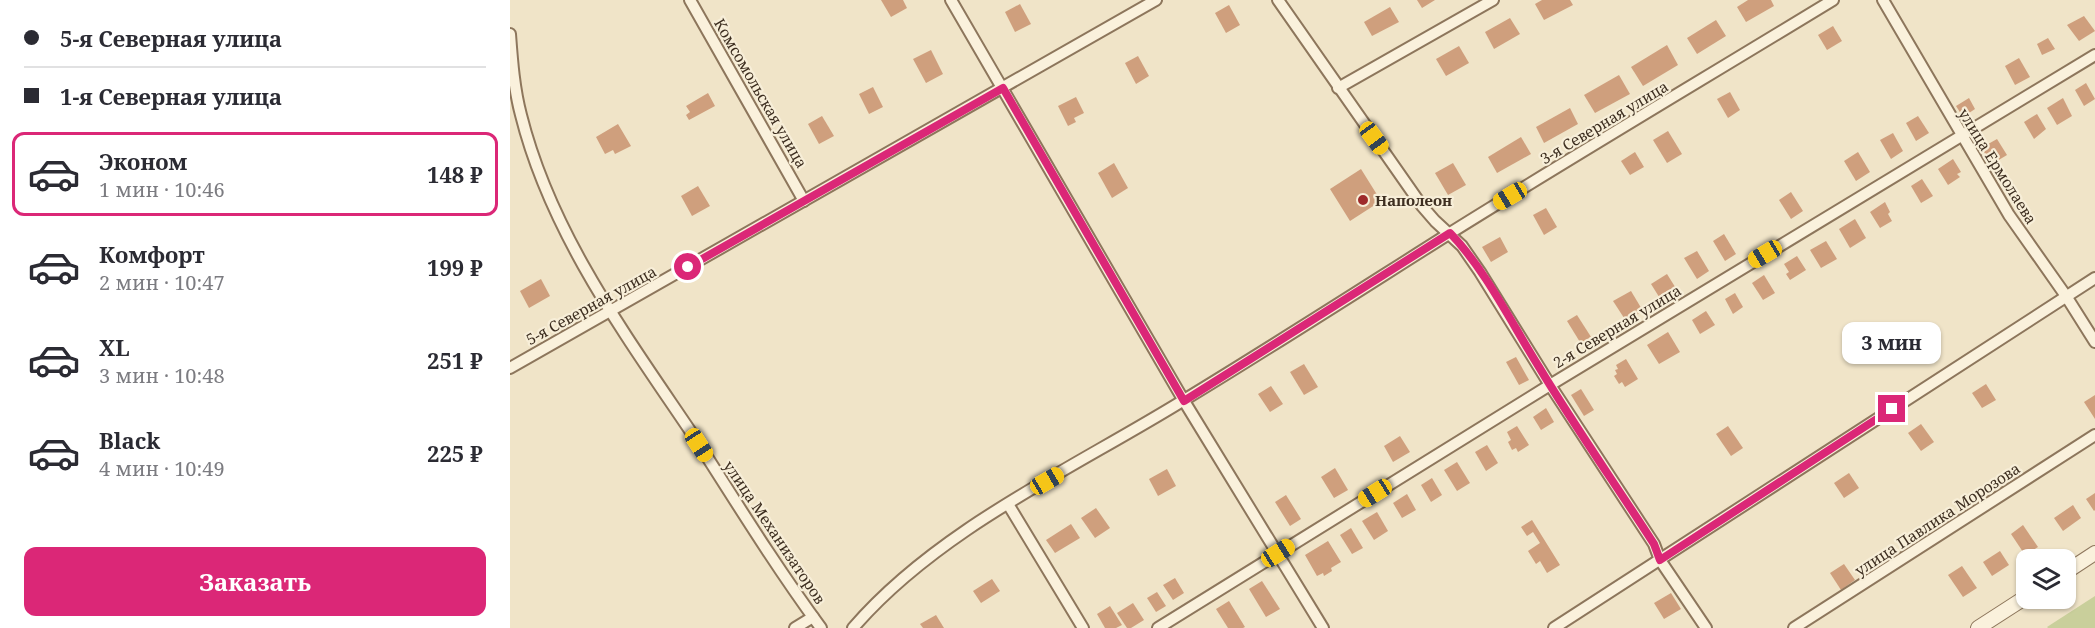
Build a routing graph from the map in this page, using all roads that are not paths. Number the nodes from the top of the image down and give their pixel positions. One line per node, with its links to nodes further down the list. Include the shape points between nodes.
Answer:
1 (690, 0): 13 (street, Комсомольская улица)
2 (951, 0): 10 (street)
3 (1156, 0): 10 (street, 5-я Северная улица)
4 (1278, 0): 11 (street)
5 (1493, 0): 11 (street)
6 (1833, 0): 14 (street, 3-я Северная улица)
7 (1883, 0): 12 (street, улица Ермолаева)
8 (510, 34): 17 (street, улица Механизаторов, via 520,114 544,186)
9 (2095, 55): 12 (street, 2-я Северная улица)
10 (1003, 88): 13 (street, 5-я Северная улица); 21 (street)
11 (1338, 88): 14 (street, via 1422,206)
12 (1961, 136): 16 (street, улица Ермолаева, via 2009,215); 20 (street, 2-я Северная улица)
13 (804, 201): 17 (street, 5-я Северная улица)
14 (1450, 233): 20 (street, via 1480,272); 21 (street, 3-я Северная улица)
15 (2095, 278): 16 (street)
16 (2066, 296): 18 (street, улица Ермолаева); 26 (street)
17 (610, 311): 19 (street, 5-я Северная улица); 29 (street, улица Механизаторов)
18 (2095, 342)
19 (510, 368)
20 (1550, 385): 24 (street, 2-я Северная улица); 26 (street, via 1654,544)
21 (1184, 401): 23 (street, 3-я Северная улица); 24 (street)
22 (2095, 435): 38 (street, улица Павлика Морозова)
23 (1008, 504): 32 (street, 3-я Северная улица, via 929,555); 33 (street)
24 (1278, 553): 34 (street, 2-я Северная улица); 35 (street)
25 (2095, 553): 27 (street)
26 (1660, 560): 36 (street); 37 (street)
27 (2076, 565)
28 (2016, 603): 39 (street)
29 (813, 617): 30 (street); 31 (street, улица Механизаторов)
30 (795, 628)
31 (821, 628)
32 (853, 628)
33 (1083, 628)
34 (1158, 628)
35 (1323, 628)
36 (1554, 628)
37 (1706, 628)
38 (1794, 628)
39 (1978, 628)

